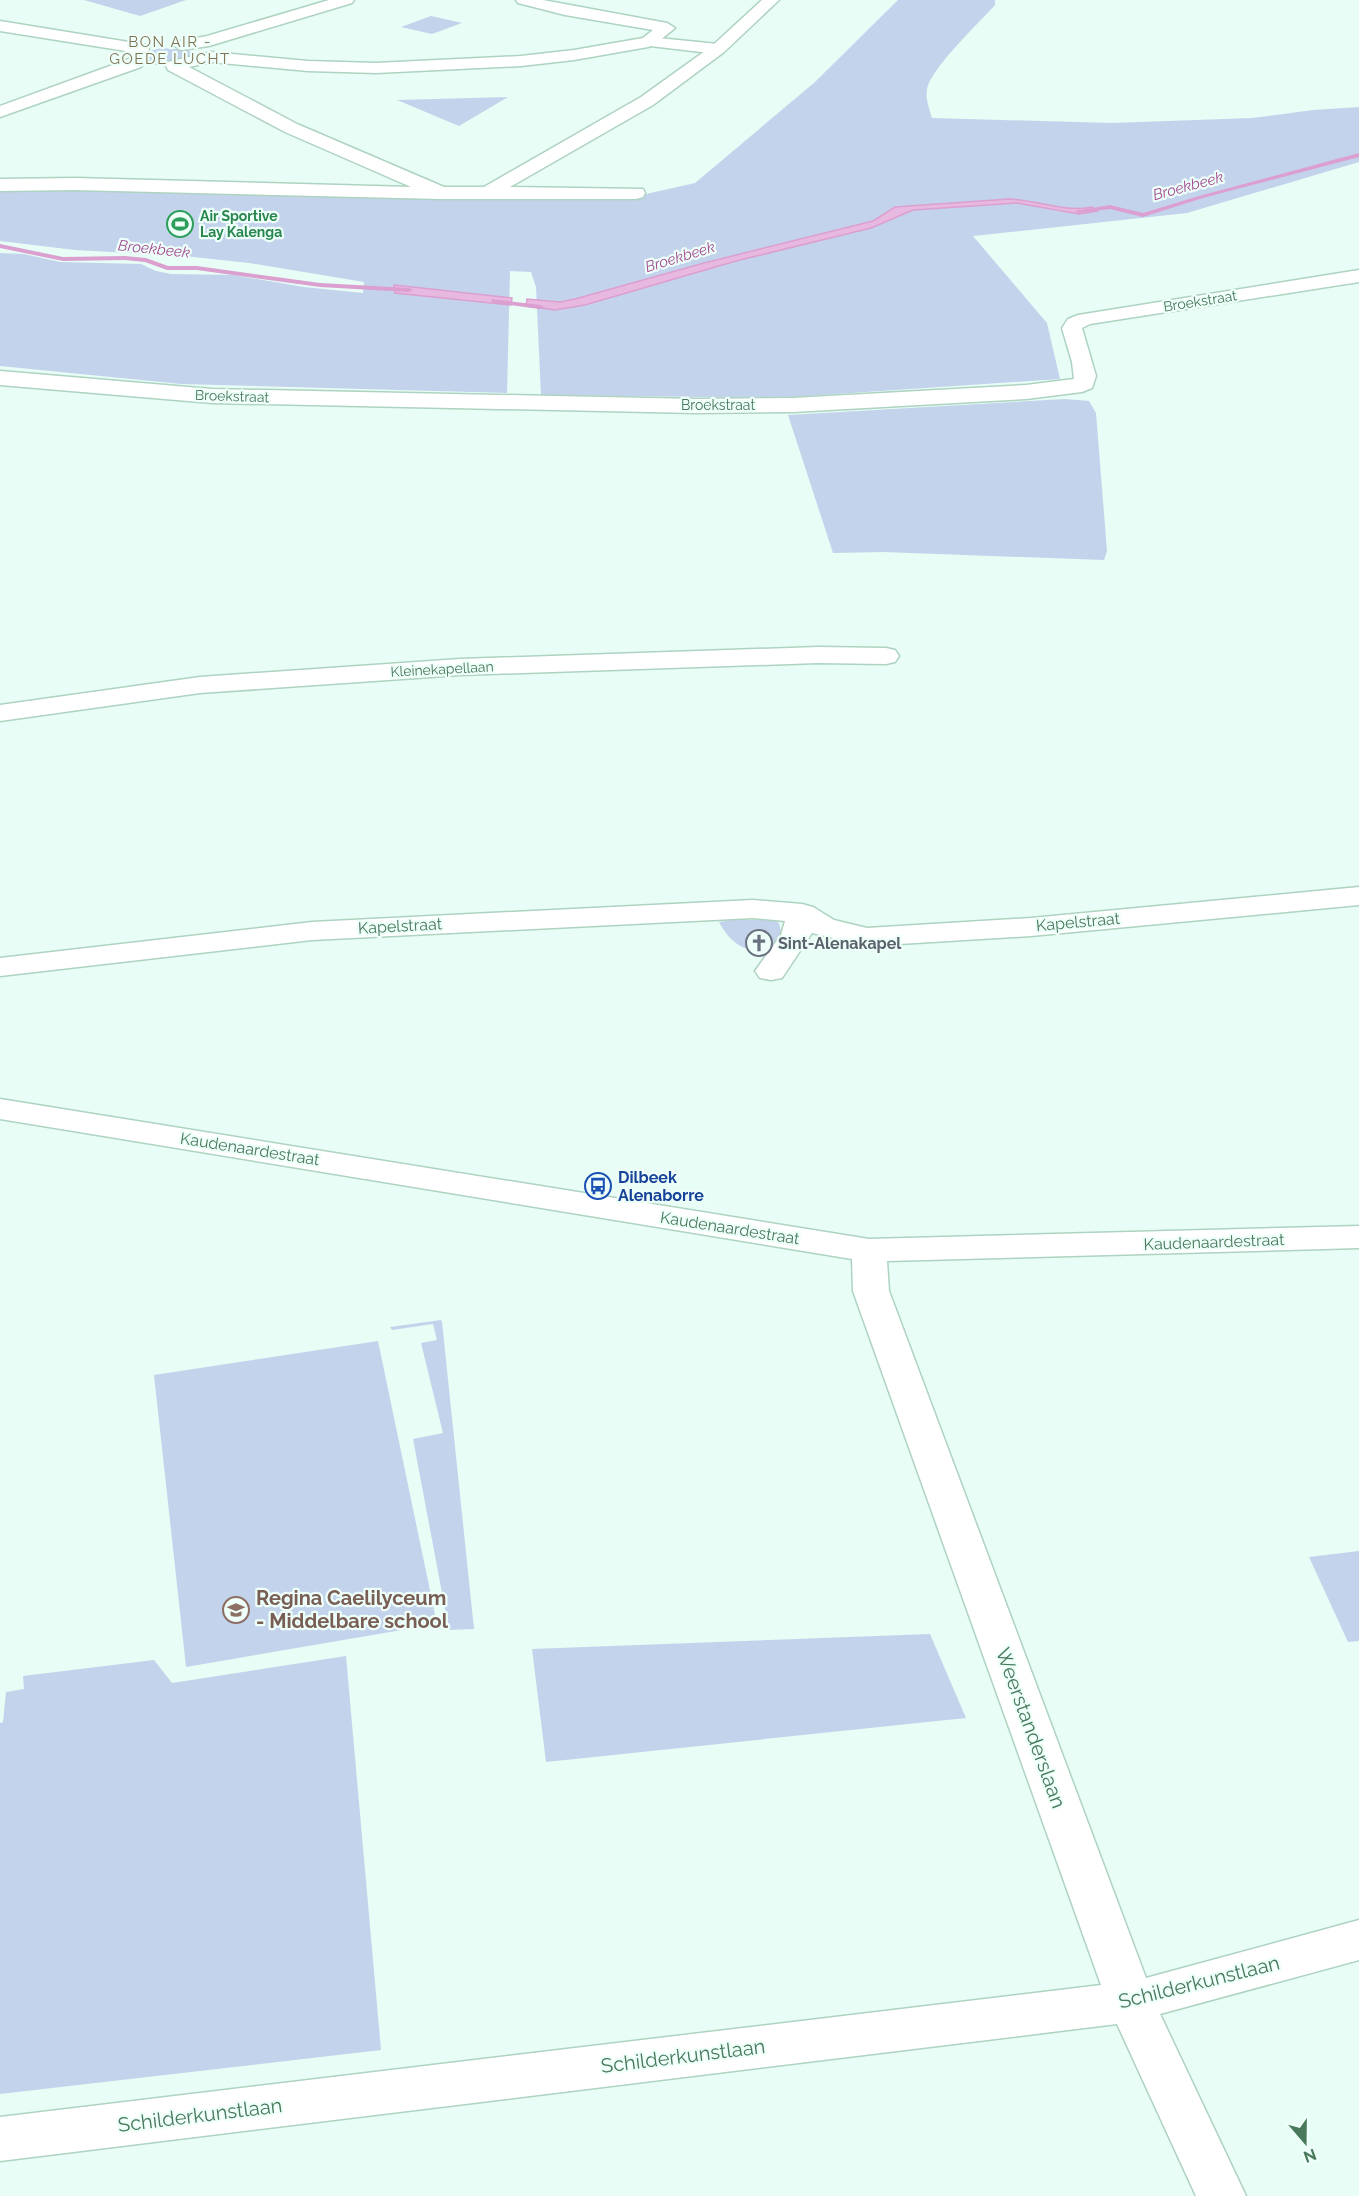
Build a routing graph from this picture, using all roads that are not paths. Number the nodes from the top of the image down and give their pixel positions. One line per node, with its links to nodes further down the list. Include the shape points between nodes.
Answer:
1 (346, 0): 8 (street, via 209,40)
2 (524, 0): 5 (street)
3 (771, 0): 6 (street)
4 (0, 26): 8 (street)
5 (667, 28): 6 (street); 7 (street)
6 (734, 36): 9 (street)
7 (648, 42): 9 (street); 12 (street, via 574,55 447,66 308,66 203,57 174,66 291,128)
8 (137, 47): 10 (street, via 138,61 130,65)
9 (718, 49): 13 (street, via 647,101)
10 (0, 112)
11 (0, 185): 12 (street)
12 (441, 193): 13 (street)
13 (487, 193): 14 (street)
14 (636, 193)
15 (1359, 276): 16 (street, Broekstraat, via 1085,319 1072,328 1081,355 1084,383 1026,392 793,405 637,405 212,396)
16 (0, 378)
17 (886, 656): 18 (street, Kleinekapellaan, via 448,668 200,685)
18 (0, 713)
19 (1359, 896): 20 (street, Kapelstraat, via 1031,927 867,937 824,927)
20 (802, 913): 21 (street, Kapelstraat, via 733,909 312,931); 22 (street, via 796,935)
21 (0, 967)
22 (771, 971)
23 (0, 1109): 25 (street, Kaudenaardestraat)
24 (1359, 1237): 25 (street, Kaudenaardestraat)
25 (868, 1250): 27 (street, Weerstanderslaan, via 871,1291)
26 (1359, 1940): 27 (street, Schilderkunstlaan)
27 (1131, 2002): 28 (street, Schilderkunstlaan); 29 (street, Weerstanderslaan)
28 (0, 2139)
29 (1221, 2196)

